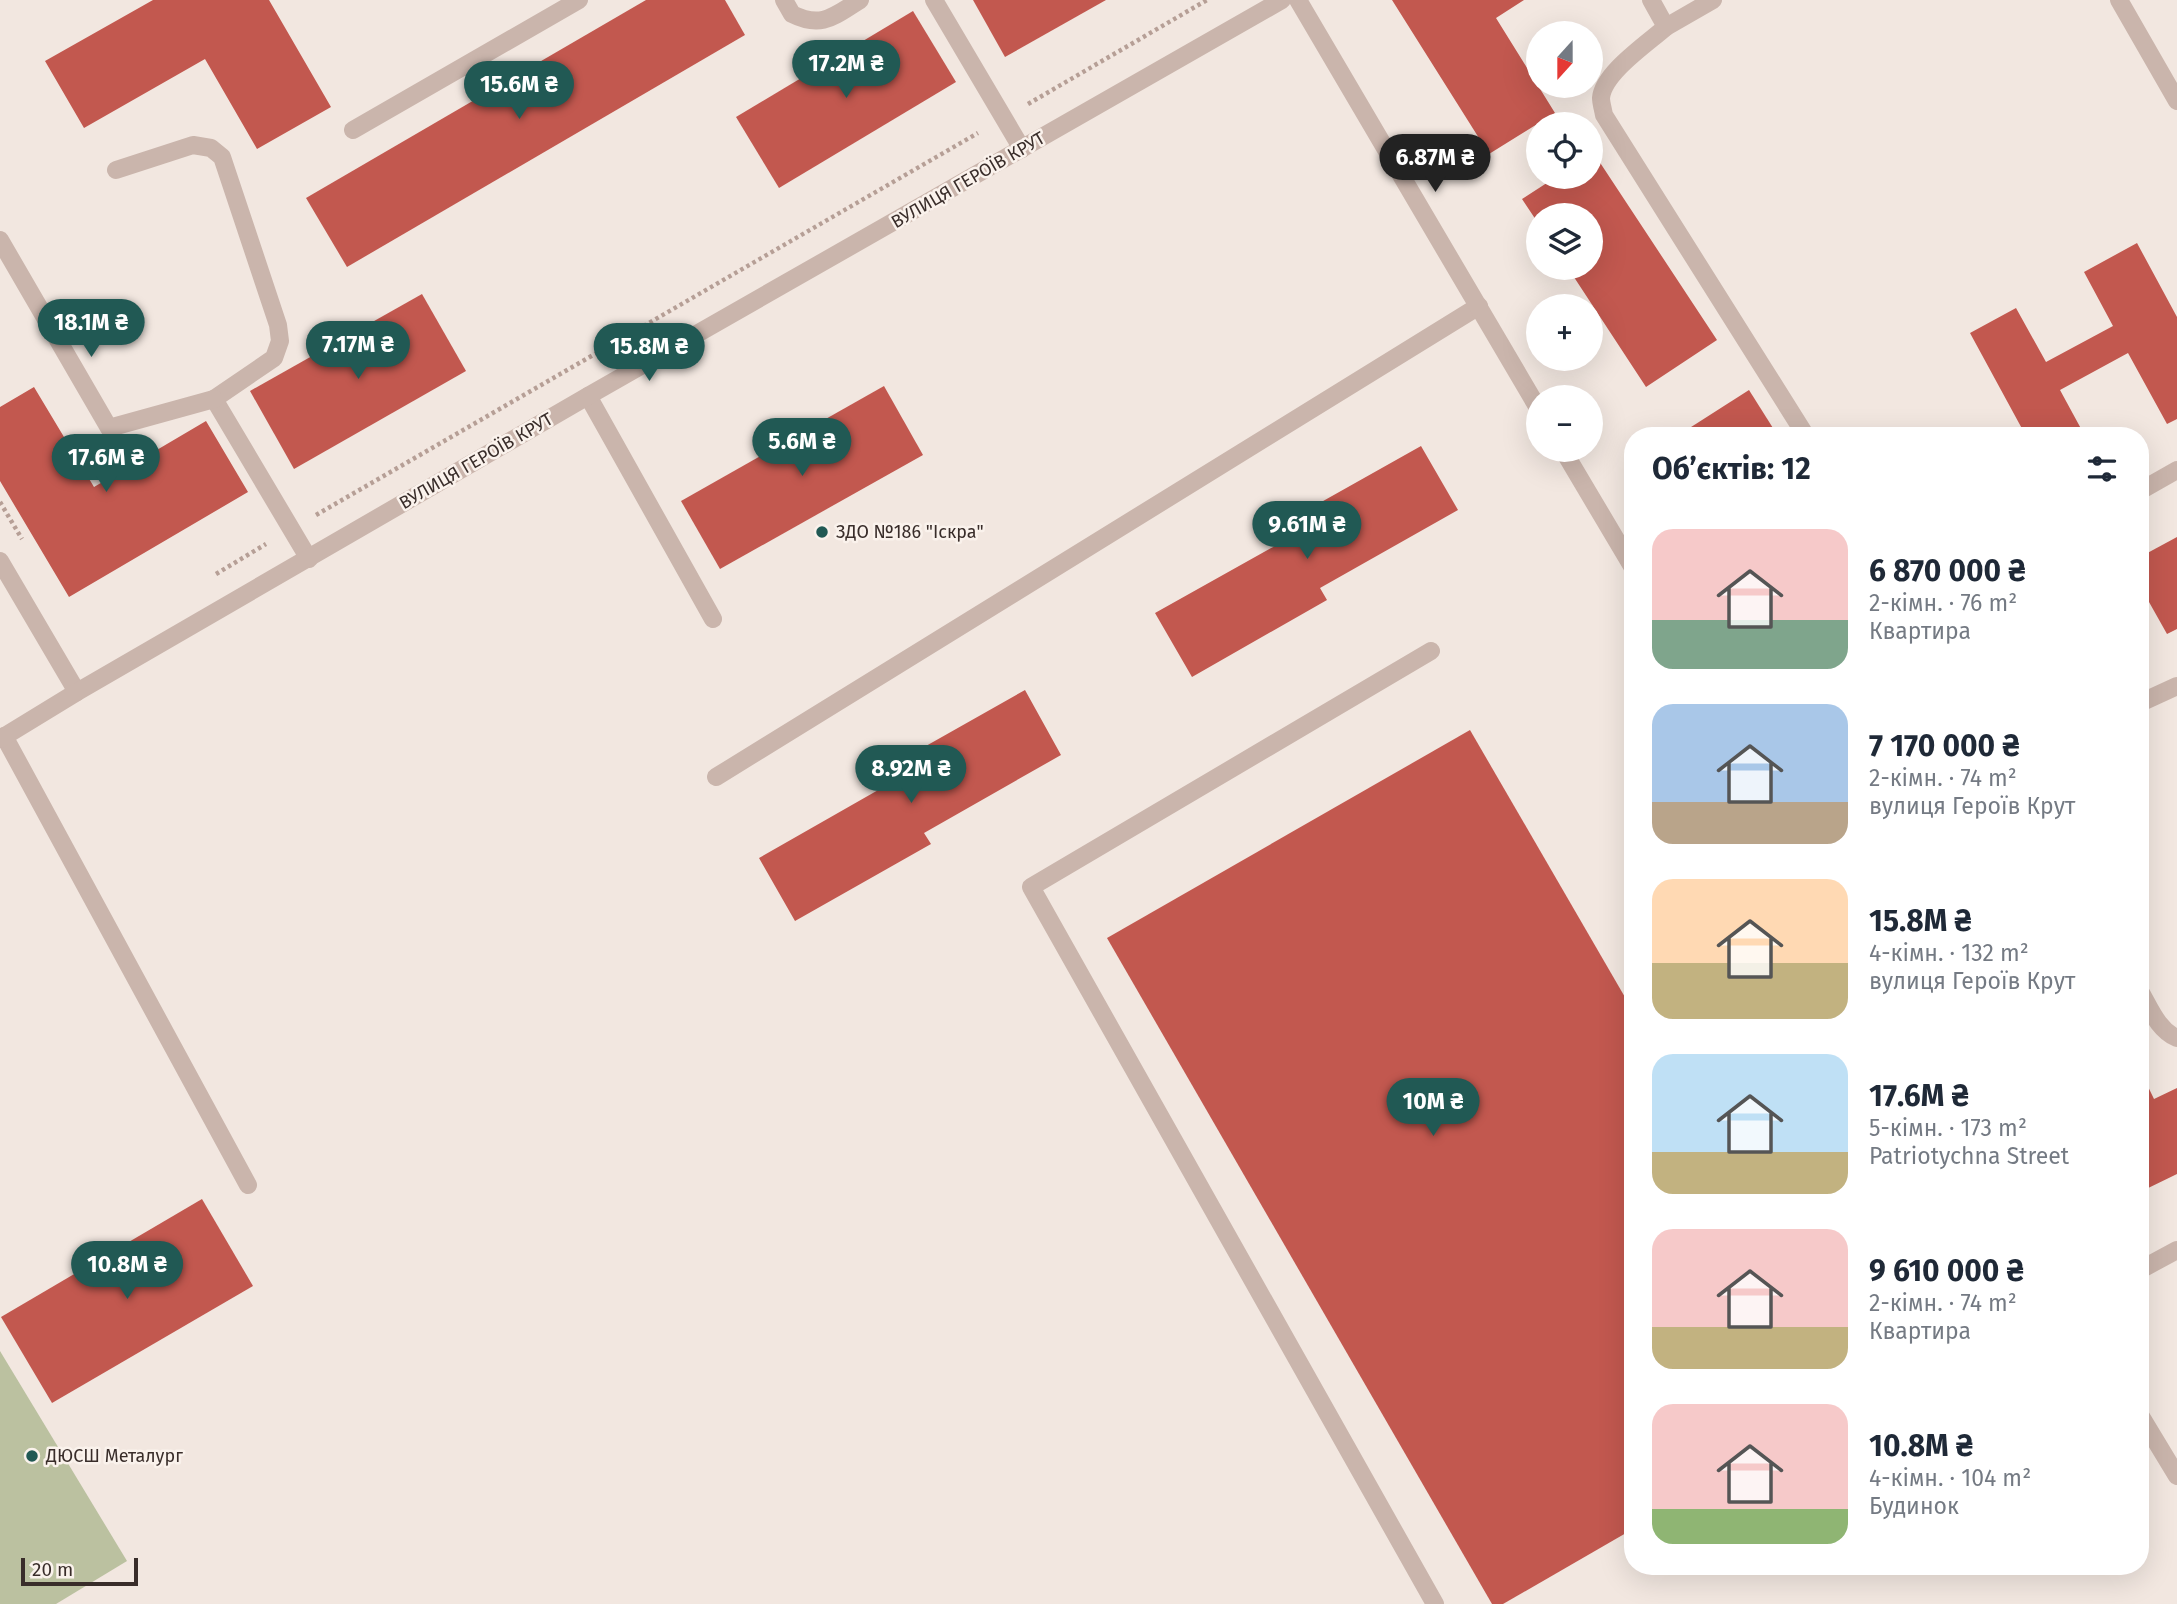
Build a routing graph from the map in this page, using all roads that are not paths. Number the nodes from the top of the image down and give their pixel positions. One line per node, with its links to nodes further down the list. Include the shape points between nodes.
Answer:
1 (579, 0): 12 (street)
2 (784, 0): 3 (street, via 792,14 816,22)
3 (860, 0)
4 (934, 0): 13 (street)
5 (1282, 0): 13 (street, ВУЛИЦЯ ГЕРОЇВ КРУТ)
6 (1298, 0): 16 (street)
7 (1651, 0): 10 (street)
8 (1713, 0): 10 (street)
9 (2119, 0): 11 (street)
10 (1666, 27): 20 (street, via 1607,81 1601,97 1604,115)
11 (2177, 101)
12 (353, 130)
13 (1021, 149): 18 (street, ВУЛИЦЯ ГЕРОЇВ КРУТ)
14 (116, 170): 19 (street, via 192,145 211,148 222,157 280,341 274,358)
15 (0, 240): 19 (street, via 108,428)
16 (1479, 306): 17 (street); 33 (street)
17 (1526, 387)
18 (588, 396): 25 (street, ВУЛИЦЯ ГЕРОЇВ КРУТ); 27 (street)
19 (214, 399): 25 (street)
20 (1800, 427)
21 (1570, 462): 24 (street)
22 (2177, 470): 23 (street)
23 (2149, 486)
24 (1624, 553)
25 (309, 558): 30 (street, ВУЛИЦЯ ГЕРОЇВ КРУТ)
26 (0, 561): 30 (street)
27 (713, 619)
28 (1432, 651): 41 (street, via 1031,887)
29 (2177, 686): 31 (street)
30 (77, 692): 32 (street, ВУЛИЦЯ ГЕРОЇВ КРУТ)
31 (2149, 699)
32 (2, 738): 36 (street)
33 (716, 777)
34 (2149, 1006): 35 (street, via 2161,1026)
35 (2177, 1038)
36 (248, 1185)
37 (2177, 1250): 38 (street)
38 (2149, 1265)
39 (2149, 1430): 40 (street)
40 (2177, 1476)
41 (1436, 1604)

